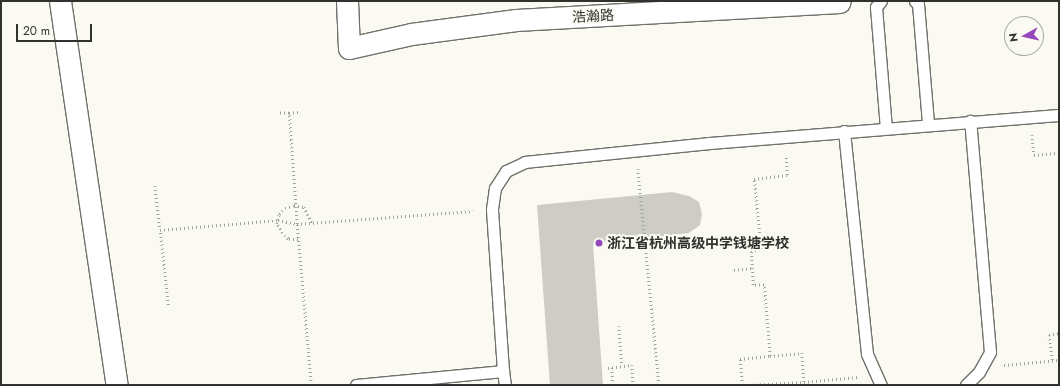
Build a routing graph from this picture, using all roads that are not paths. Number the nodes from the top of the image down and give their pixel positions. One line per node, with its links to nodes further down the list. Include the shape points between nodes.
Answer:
1 (60, 1): 13 (street)
2 (347, 1): 5 (street, 浩瀚路, via 349,48 411,34 516,20)
3 (880, 1): 9 (lane, via 876,7)
4 (915, 1): 8 (lane, via 918,4)
5 (839, 2)
6 (1059, 115): 7 (lane)
7 (970, 121): 8 (lane); 16 (lane, via 990,352 981,368)
8 (928, 124): 9 (lane)
9 (886, 128): 10 (lane)
10 (844, 131): 11 (lane, via 525,162 506,171 495,188 492,209); 12 (lane, via 867,354)
11 (504, 371): 14 (lane); 15 (lane)
12 (878, 380)
13 (117, 385)
14 (356, 385)
15 (505, 385)
16 (966, 385)

